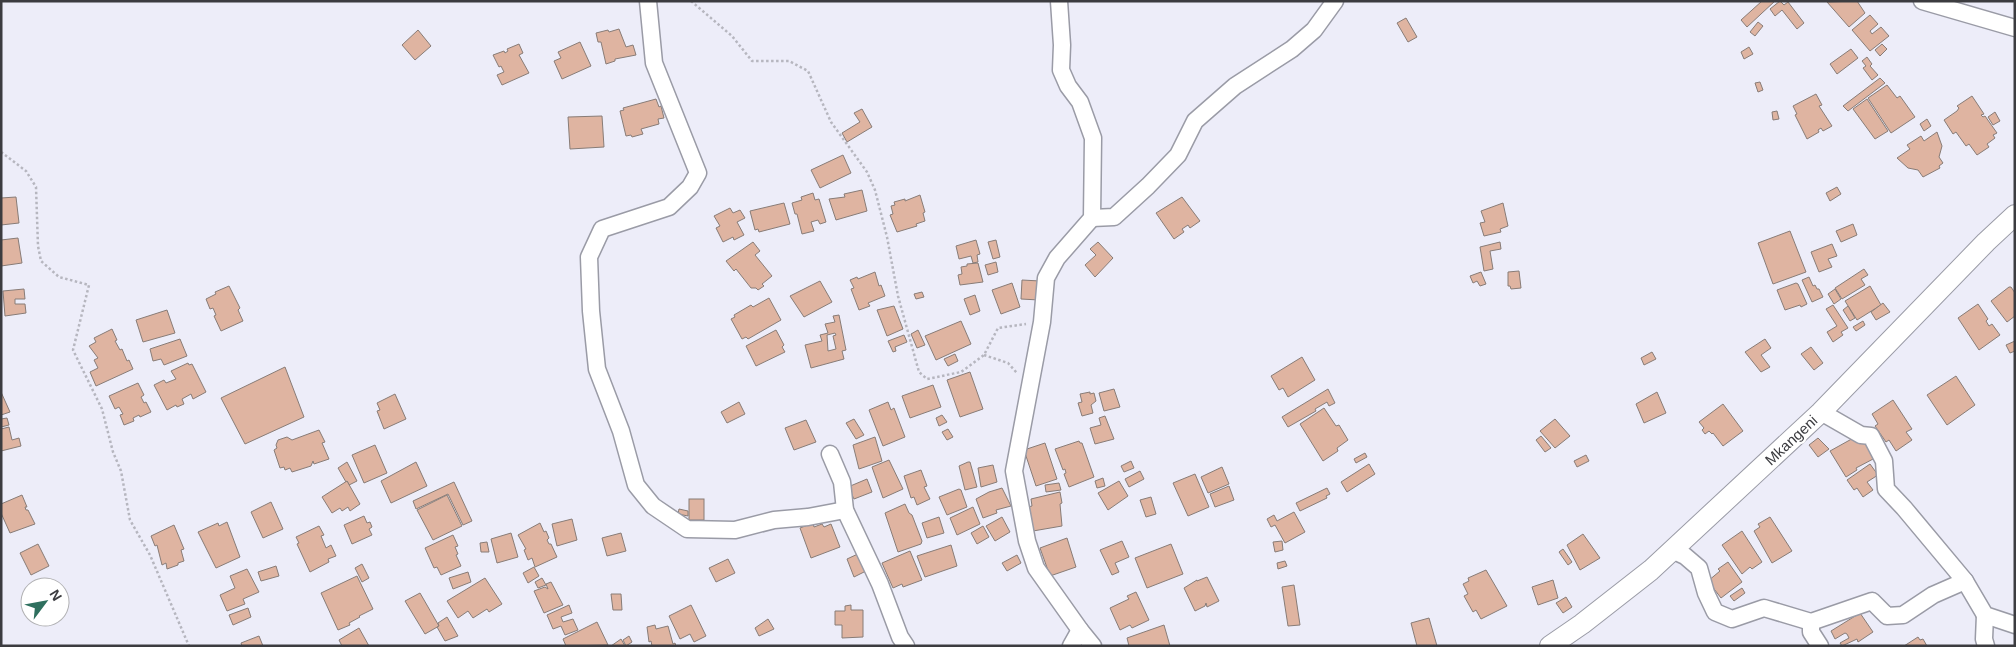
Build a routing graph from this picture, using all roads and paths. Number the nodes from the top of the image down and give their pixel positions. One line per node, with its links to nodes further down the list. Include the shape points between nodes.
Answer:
1 (648, 1): 15 (street, via 654,63 698,173 669,207 602,229 589,257 590,311 597,369 621,431 636,485 654,506 687,529 735,530 774,520)
2 (691, 1): 11 (path, via 732,36 752,61 789,60 808,72 831,122 867,172 875,190 898,296 920,372 927,378 961,372)
3 (1059, 1): 9 (street, via 1061,70 1080,102 1093,138)
4 (1922, 1): 6 (street)
5 (1336, 3): 9 (street, via 1314,30 1292,49 1235,86 1195,121 1178,155 1114,217)
6 (2015, 28)
7 (1, 152): 22 (path, via 26,171 36,188 41,262 59,277 89,285 73,350 102,409 130,520 150,555)
8 (2015, 215): 13 (street, Mkangeni)
9 (1092, 218): 10 (street, via 1057,258 1046,278)
10 (1042, 322): 11 (path, via 998,328); 12 (street)
11 (984, 355): 12 (path, via 1008,363)
12 (1031, 388): 21 (street, via 1014,471 1027,541 1036,568)
13 (1820, 412): 16 (street, Mkangeni); 17 (street, via 1861,435 1871,436 1884,460 1886,489)
14 (830, 454): 15 (street, via 842,482)
15 (845, 510): 23 (street)
16 (1672, 550): 19 (street, via 1699,568 1715,612 1732,619 1764,608); 26 (street, Mkangeni)
17 (1966, 581): 18 (street); 19 (street, via 1933,595 1903,615 1887,616 1872,601)
18 (1984, 615): 20 (street); 28 (street)
19 (1811, 622): 27 (street, via 1812,632)
20 (2015, 625)
21 (1080, 630): 24 (street); 25 (street)
22 (189, 646)
23 (906, 646)
24 (1071, 646)
25 (1093, 646)
26 (1550, 646)
27 (1820, 646)
28 (1986, 646)

